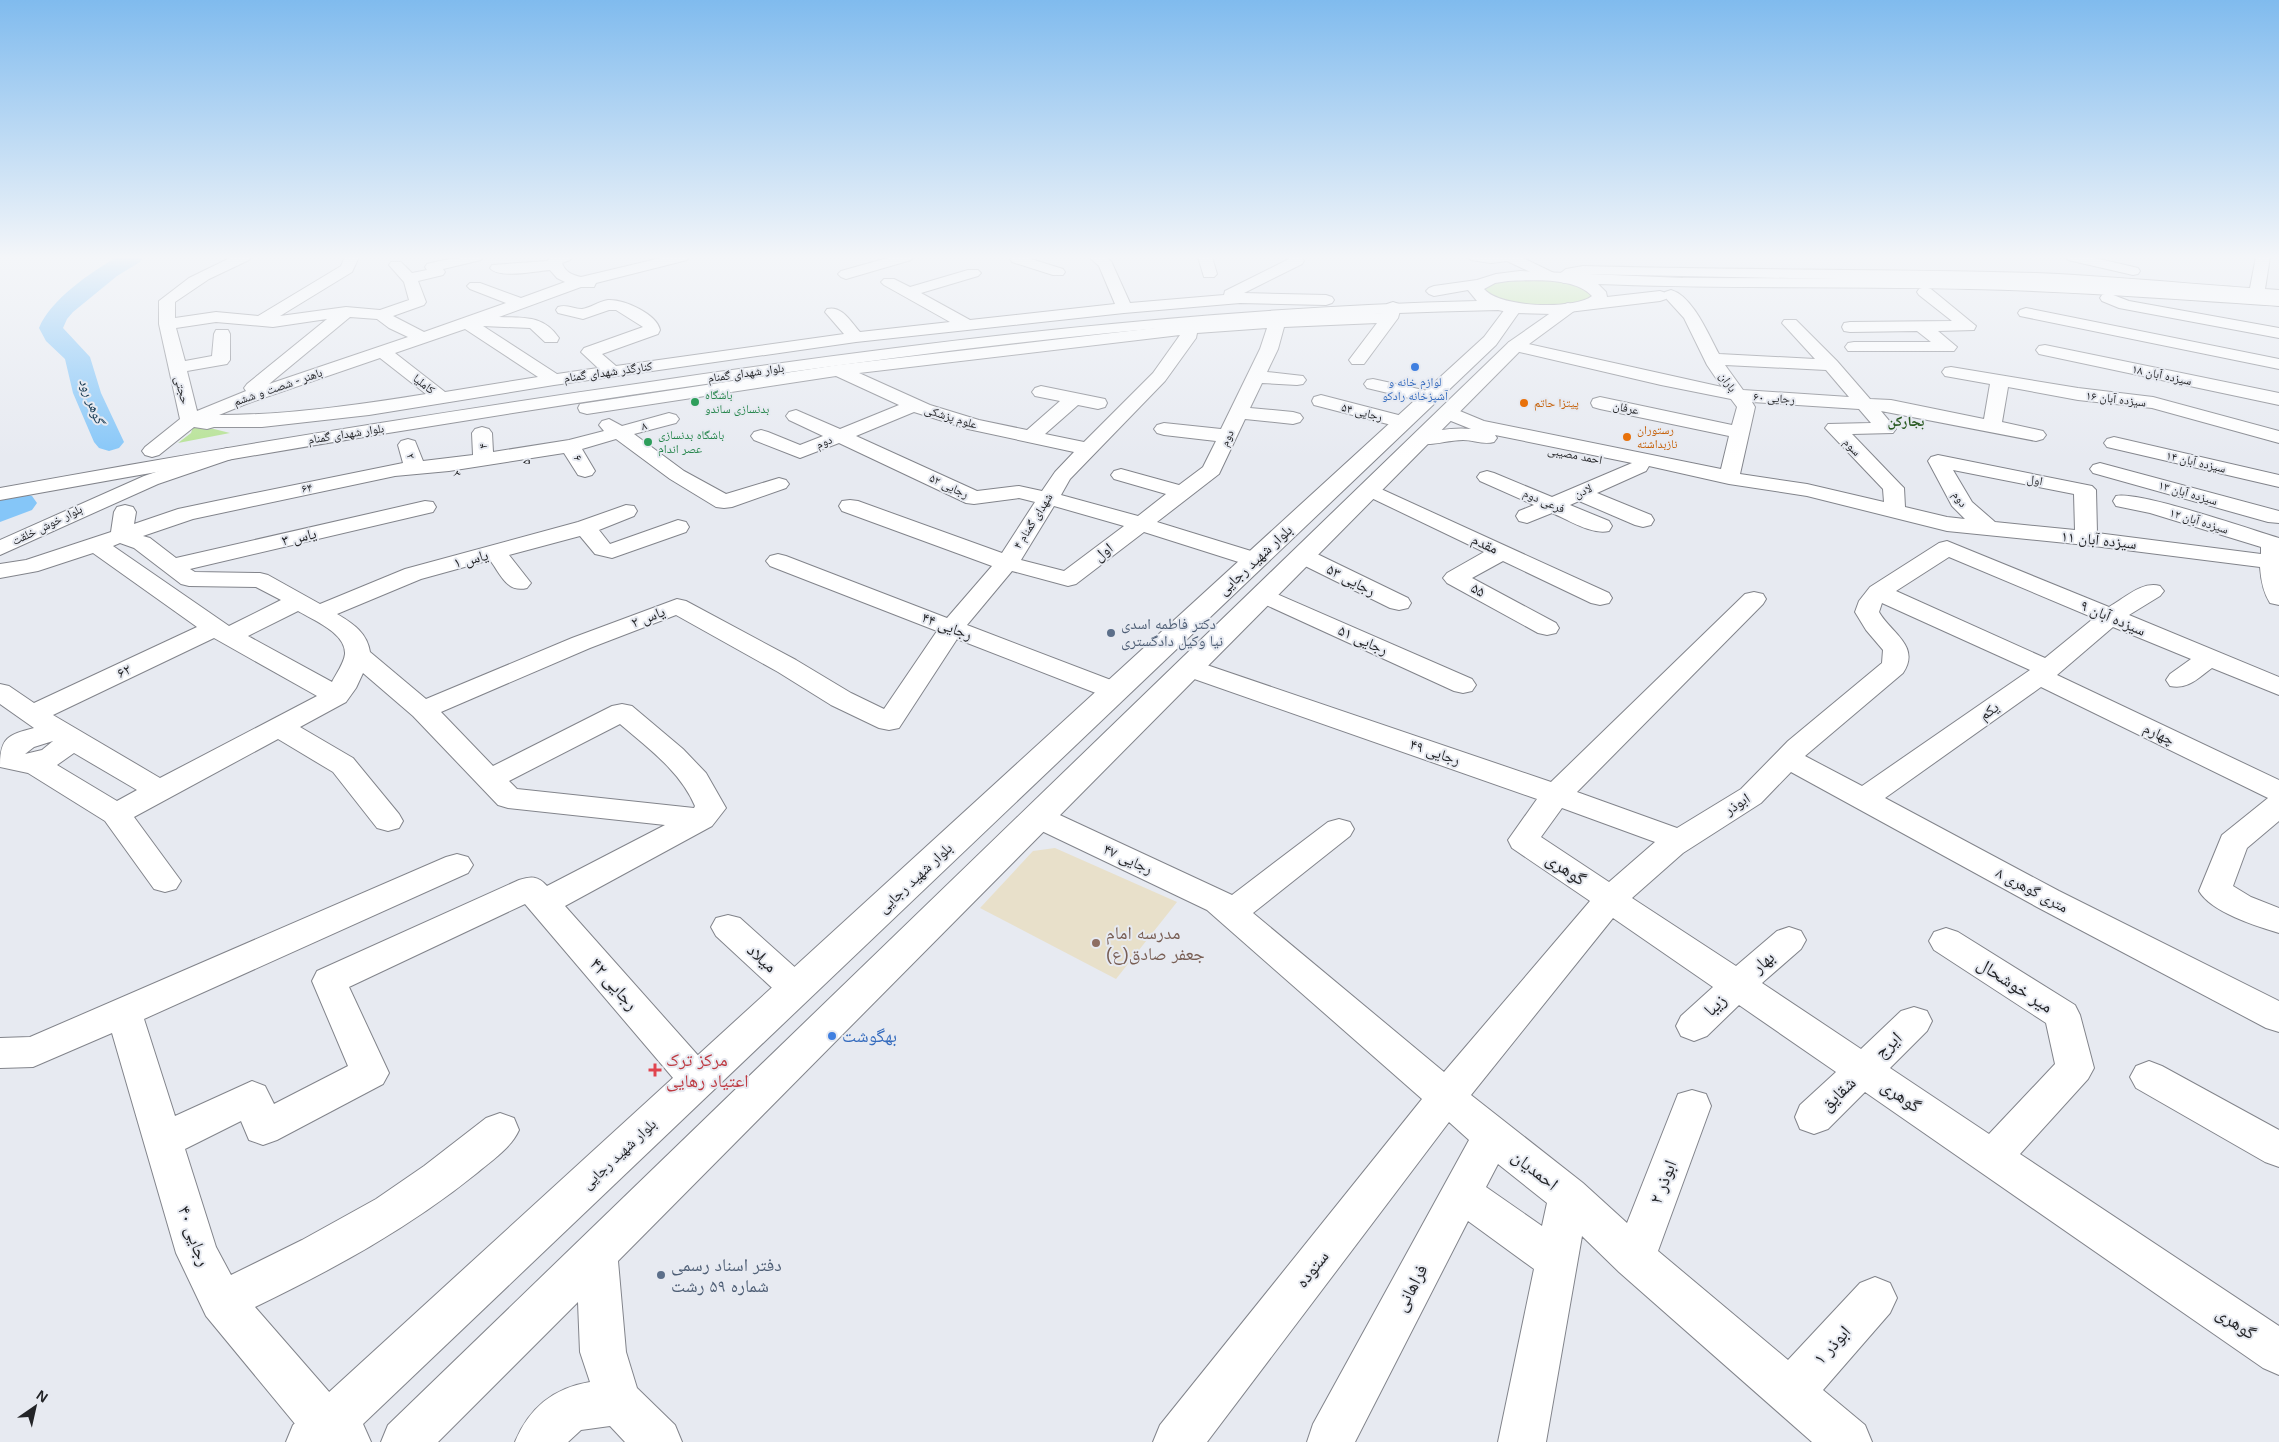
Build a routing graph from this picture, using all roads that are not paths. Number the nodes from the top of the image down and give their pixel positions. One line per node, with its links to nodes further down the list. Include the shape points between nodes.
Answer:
1 (167, 324): 44 (main road, حجتی)
2 (332, 324): 58 (main road)
3 (394, 324): 33 (main road)
4 (463, 324): 33 (main road, باهنر - شصت و ششم)
5 (473, 324): 48 (main road)
6 (535, 324): 34 (main road)
7 (650, 324): 45 (main road, via 652,330 642,335 590,352)
8 (844, 324): 32 (main road)
9 (965, 324): 25 (main road)
10 (983, 324): 25 (main road, کنارگذر شهدای گمنام)
11 (1057, 324): 26 (main road)
12 (1070, 324): 26 (main road)
13 (1091, 324): 26 (main road, بلوار شهدای گمنام)
14 (1108, 324): 26 (main road, بلوار شهدای گمنام)
15 (1248, 324): 29 (main road)
16 (1276, 324): 47 (main road, دوم)
17 (1383, 324): 40 (main road)
18 (1511, 324): 65 (main road, بلوار شهید رجایی, via 1490,341)
19 (1516, 324): 54 (main road, رجایی ۶۰, via 1661,380)
20 (1695, 324): 39 (main road, باران)
21 (1791, 324): 42 (main road)
22 (1966, 324): 28 (main road, via 1968,326)
23 (2082, 324): 41 (main road)
24 (2231, 324): 30 (main road)
25 (968, 326): 32 (main road, کنارگذر شهدای گمنام)
26 (1065, 327): 35 (main road); 43 (main road, بلوار شهدای گمنام); 53 (main road, بلوار شهدای گمنام, via 890,340)
27 (1850, 327): 28 (main road)
28 (1922, 328): 36 (main road, via 1948,347)
29 (1189, 329): 35 (main road); 90 (main road, شهدای گمنام ۴, via 1188,338 1159,377)
30 (2279, 333)
31 (222, 334): 44 (main road, via 221,360)
32 (856, 337): 45 (main road, کنارگذر شهدای گمنام)
33 (424, 338): 38 (main road, باهنر - شصت و ششم)
34 (551, 338)
35 (1106, 339): 43 (main road)
36 (1854, 348)
37 (2045, 350): 57 (main road, سیزده آبان ۱۸)
38 (382, 351): 55 (main road, کاملیا); 58 (main road, باهنر - شصت و ششم)
39 (1713, 359): 42 (main road); 54 (main road, باران)
40 (1358, 360)
41 (2279, 364)
42 (1831, 365): 63 (main road)
43 (830, 366): 60 (main road, بلوار شهدای گمنام); 64 (main road, علوم پزشکی)
44 (176, 368): 71 (main road, حجتی)
45 (612, 372): 48 (main road, کنارگذر شهدای گمنام)
46 (1951, 372): 50 (main road, سیزده آبان ۱۶)
47 (1256, 377): 49 (main road); 67 (main road, دوم)
48 (554, 380): 53 (main road, کنارگذر شهدای گمنام)
49 (1297, 380)
50 (2000, 381): 73 (main road); 86 (main road, سیزده آبان ۱۶, via 2153,403)
51 (1373, 384): 65 (main road, احمد مصیبی)
52 (1041, 392): 56 (main road)
53 (493, 393): 55 (main road, کنارگذر شهدای گمنام); 72 (main road, بلوار شهدای گمنام)
54 (1737, 395): 63 (main road, رجایی ۶۰); 77 (main road, باران, via 1746,407)
55 (442, 398): 66 (main road, کنارگذر شهدای گمنام)
56 (1073, 398): 61 (main road); 85 (main road)
57 (2279, 399)
58 (239, 400): 71 (main road, باهنر - شصت و ششم)
59 (1321, 401): 75 (main road, رجایی ۵۴)
60 (582, 403): 79 (main road); 92 (main road, بلوار شهدای گمنام)
61 (1098, 403)
62 (1600, 403): 77 (main road, عرفان)
63 (1863, 404): 73 (main road, رجایی ۶۰, via 1891,406); 119 (main road, سوم, via 1886,429 1834,428 1893,488)
64 (915, 405): 81 (main road, دوم); 85 (main road, علوم پزشکی, via 975,425)
65 (1439, 405): 75 (main road, بلوار شهید رجایی); 76 (main road, احمد مصیبی)
66 (369, 409): 71 (main road, کنارگذر شهدای گمنام, via 262,421); 72 (main road)
67 (1238, 413): 69 (main road); 84 (main road, دوم)
68 (796, 416): 81 (main road, رجایی ۵۲)
69 (1293, 418)
70 (669, 419): 79 (main road, ۸)
71 (190, 420): 80 (main road, حجتی); 91 (main road, حجتی)
72 (321, 424): 80 (main road, بلوار شهدای گمنام)
73 (1992, 427): 82 (main road, رجایی ۶۰)
74 (1164, 429): 84 (main road)
75 (1413, 430): 76 (main road, احمد مصیبی, via 1440,435); 108 (main road, بلوار شهید رجایی); 138 (main road, بلوار شهید رجایی)
76 (1481, 432): 96 (main road, احمد مصیبی); 104 (main road, احمد مصیبی)
77 (1740, 432): 104 (main road, باران)
78 (482, 433): 93 (main road, ۴)
79 (619, 433): 89 (main road, ۶۴); 107 (main road, via 677,475 724,502)
80 (260, 434): 91 (main road, بلوار شهدای گمنام)
81 (839, 435): 83 (main road, دوم, via 800,452); 112 (main road, رجایی ۵۲, via 974,498 1019,492)
82 (2036, 435)
83 (761, 436)
84 (1228, 436): 109 (main road, دوم, via 1212,470)
85 (1031, 437): 90 (main road, علوم پزشکی)
86 (2279, 437)
87 (2114, 443): 105 (main road, سیزده آبان ۱۴)
88 (408, 445): 97 (main road, ۲)
89 (570, 446): 93 (main road, ۶۴, via 526,462); 99 (main road, ۶)
90 (1087, 450): 112 (main road, شهدای گمنام ۴, via 1062,476)
91 (152, 451): 103 (main road, بلوار شهدای گمنام)
92 (230, 453): 100 (main road, بلوار شهدای گمنام); 117 (main road, via 151,480)
93 (483, 459): 95 (main road, ۶۴)
94 (1938, 460): 129 (main road, دوم, via 1963,506); 130 (main road, اول, via 2085,490)
95 (449, 465): 97 (main road, ۶۴); 106 (main road, ۳)
96 (1639, 467): 104 (main road, احمد مصیبی, via 1696,478); 110 (main road, لادن)
97 (415, 468): 124 (main road, ۶۴)
98 (2100, 469): 120 (main road, سیزده آبان ۱۳)
99 (585, 471)
100 (108, 474): 111 (main road, بلوار شهدای گمنام); 117 (main road, بلوار خوش خلقت, via 105,485)
101 (1121, 475): 109 (main road)
102 (1487, 477): 114 (main road, فرعی دوم)
103 (0, 478)
104 (1729, 478): 119 (main road, احمد مصیبی, via 1806,490)
105 (2279, 481)
106 (464, 484)
107 (779, 484)
108 (1370, 490): 135 (main road, مقدم); 136 (main road, بلوار شهید رجایی)
109 (1182, 492): 125 (main road, دوم)
110 (1579, 493): 114 (main road, لادن); 123 (main road)
111 (0, 494)
112 (1047, 498): 125 (main road, رجایی ۵۲); 140 (main road, شهدای گمنام ۴)
113 (2124, 501): 137 (main road, سیزده آبان ۱۲, via 2155,508)
114 (1552, 505): 121 (main road, لادن); 126 (main road, فرعی دوم)
115 (850, 506): 140 (main road)
116 (425, 507): 142 (main road, یاس ۳)
117 (83, 510): 132 (main road, بلوار خوش خلقت)
118 (626, 511): 127 (main road, یاس ۱)
119 (1895, 511): 122 (main road, احمد مصیبی)
120 (2278, 514): 137 (main road)
121 (1527, 516)
122 (1927, 519): 129 (main road, سیزده آبان ۱۱); 133 (main road)
123 (1644, 520)
124 (123, 524): 131 (main road, ۶۴); 142 (main road)
125 (1138, 524): 138 (main road, رجایی ۵۲); 140 (main road, اول, via 1068,579)
126 (1601, 526)
127 (586, 527): 128 (main road, via 605,552); 134 (main road, یاس ۱)
128 (678, 527)
129 (1991, 530): 130 (main road, سیزده آبان ۱۱)
130 (2086, 538): 137 (main road, سیزده آبان ۱۱)
131 (97, 545): 141 (main road, ۶۴, via 30,566); 144 (main road)
132 (0, 548)
133 (1947, 548): 146 (main road); 153 (main road, سیزده آبان ۹)
134 (495, 552): 143 (main road); 152 (main road, یاس ۱)
135 (1502, 552): 148 (main road, مقدم); 155 (main road, ۵۵, via 1455,578)
136 (1303, 556): 147 (main road, بلوار شهید رجایی); 151 (main road, رجایی ۵۳)
137 (2274, 556): 149 (main road, via 2274,587)
138 (1256, 560): 164 (main road, بلوار شهید رجایی)
139 (778, 562): 154 (main road, رجایی ۴۴)
140 (1007, 563): 154 (main road, شهدای گمنام ۴)
141 (0, 571)
142 (181, 573): 144 (main road); 152 (main road, via 260,580)
143 (519, 583)
144 (160, 590): 156 (main road)
145 (2152, 591): 153 (main road)
146 (1878, 592): 160 (main road, چهارم); 172 (main road, ابوذر, via 1867,612 1895,646 1898,659 1894,667)
147 (1263, 595): 159 (main road, بلوار شهید رجایی); 162 (main road, رجایی ۵۱)
148 (1600, 598)
149 (2279, 598)
150 (1754, 599): 177 (main road)
151 (1399, 604)
152 (309, 607): 156 (main road, یاس ۱); 157 (main road, via 344,628 356,640)
153 (2110, 617): 158 (main road, سیزده آبان ۹); 160 (main road, یکم)
154 (952, 628): 164 (main road, رجایی ۴۴); 169 (main road, شهدای گمنام ۴)
155 (1547, 628)
156 (222, 632): 166 (main road); 168 (main road, ۶۲)
157 (358, 655): 166 (main road); 167 (main road)
158 (2210, 658): 161 (main road); 163 (main road, سیزده آبان ۹)
159 (1189, 668): 177 (main road, رجایی ۴۹); 181 (main road, بلوار شهید رجایی)
160 (2043, 672): 176 (main road, چهارم); 178 (main road, یکم)
161 (2179, 680)
162 (1463, 685)
163 (2279, 687)
164 (1115, 691): 196 (main road, بلوار شهید رجایی)
165 (0, 692): 168 (main road)
166 (337, 696): 170 (main road)
167 (422, 710): 169 (main road, یاس ۲, via 677,606 841,699); 174 (main road)
168 (33, 714): 171 (main road)
169 (889, 722)
170 (279, 727): 175 (main road); 183 (main road, via 343,765)
171 (64, 735): 173 (main road, via 32,737 19,744); 175 (main road)
172 (1788, 758): 178 (main road, ۸ متری گوهری); 185 (main road, ابوذر, via 1751,796)
173 (11, 759): 180 (main road)
174 (490, 779): 182 (main road, via 508,798); 182 (main road, via 622,712 693,776 711,808)
175 (160, 791): 180 (main road)
176 (2279, 792)
177 (1556, 795): 185 (main road, رجایی ۴۹); 189 (main road, گوهری, via 1523,840)
178 (1864, 799): 198 (main road, ۸ متری گوهری, via 2048,899)
179 (2279, 805): 191 (main road, via 2233,843 2215,890 2239,905)
180 (116, 814): 187 (main road)
181 (1038, 817): 190 (main road, رجایی ۴۷); 215 (main road, بلوار شهید رجایی)
182 (702, 819): 188 (main road)
183 (388, 821)
184 (1339, 829): 190 (main road)
185 (1680, 840): 189 (main road, ابوذر)
186 (457, 865): 197 (main road)
187 (165, 881)
188 (536, 895): 204 (main road, رجایی ۴۲); 210 (main road, via 329,981 370,1073 263,1128 252,1097)
189 (1610, 899): 195 (main road, گوهری); 205 (main road, ابوذر)
190 (1225, 907): 205 (main road, احمدیان)
191 (2279, 921)
192 (728, 928): 196 (main road, میلاد)
193 (1789, 940): 195 (main road, بهار)
194 (1946, 941): 212 (main road, میر خوشحال, via 2062,1015 2075,1068)
195 (1737, 985): 200 (main road, زیبا); 202 (main road, گوهری)
196 (796, 990): 204 (main road, بلوار شهید رجایی)
197 (124, 1013): 201 (main road, via 32,1052); 210 (main road, رجایی ۴۰)
198 (2279, 1018)
199 (1914, 1021): 202 (main road, ایرج)
200 (1694, 1026)
201 (0, 1053)
202 (1862, 1070): 207 (main road, شقایق); 212 (main road, گوهری)
203 (2149, 1076): 211 (main road)
204 (698, 1081): 223 (main road, بلوار شهید رجایی)
205 (1447, 1096): 209 (main road, احمدیان); 228 (main road, ستوده)
206 (1692, 1106): 216 (main road, ابوذر ۲)
207 (1814, 1117)
208 (500, 1130): 219 (main road, via 442,1177 375,1223 301,1264)
209 (1492, 1136): 213 (main road, فراهانی); 214 (main road, احمدیان)
210 (163, 1141): 219 (main road, رجایی ۴۰, via 197,1253)
211 (2279, 1150)
212 (1992, 1158): 220 (main road, گوهری)
213 (1462, 1193): 217 (main road); 224 (main road, فراهانی)
214 (1569, 1196): 216 (main road, احمدیان); 217 (main road)
215 (596, 1253): 222 (main road, via 603,1352); 225 (main road, بلوار شهید رجایی)
216 (1634, 1258): 221 (main road, احمدیان)
217 (1557, 1261): 229 (main road)
218 (1875, 1298): 221 (main road, ابوذر ۱)
219 (221, 1302): 223 (main road, رجایی ۴۰)
220 (2279, 1352)
221 (1790, 1392): 230 (main road, احمدیان)
222 (619, 1402): 226 (main road, via 570,1408 547,1428); 227 (main road)
223 (328, 1437)
224 (1330, 1441)
225 (405, 1442)
226 (539, 1442)
227 (658, 1442)
228 (1177, 1442)
229 (1522, 1442)
230 (1848, 1442)

